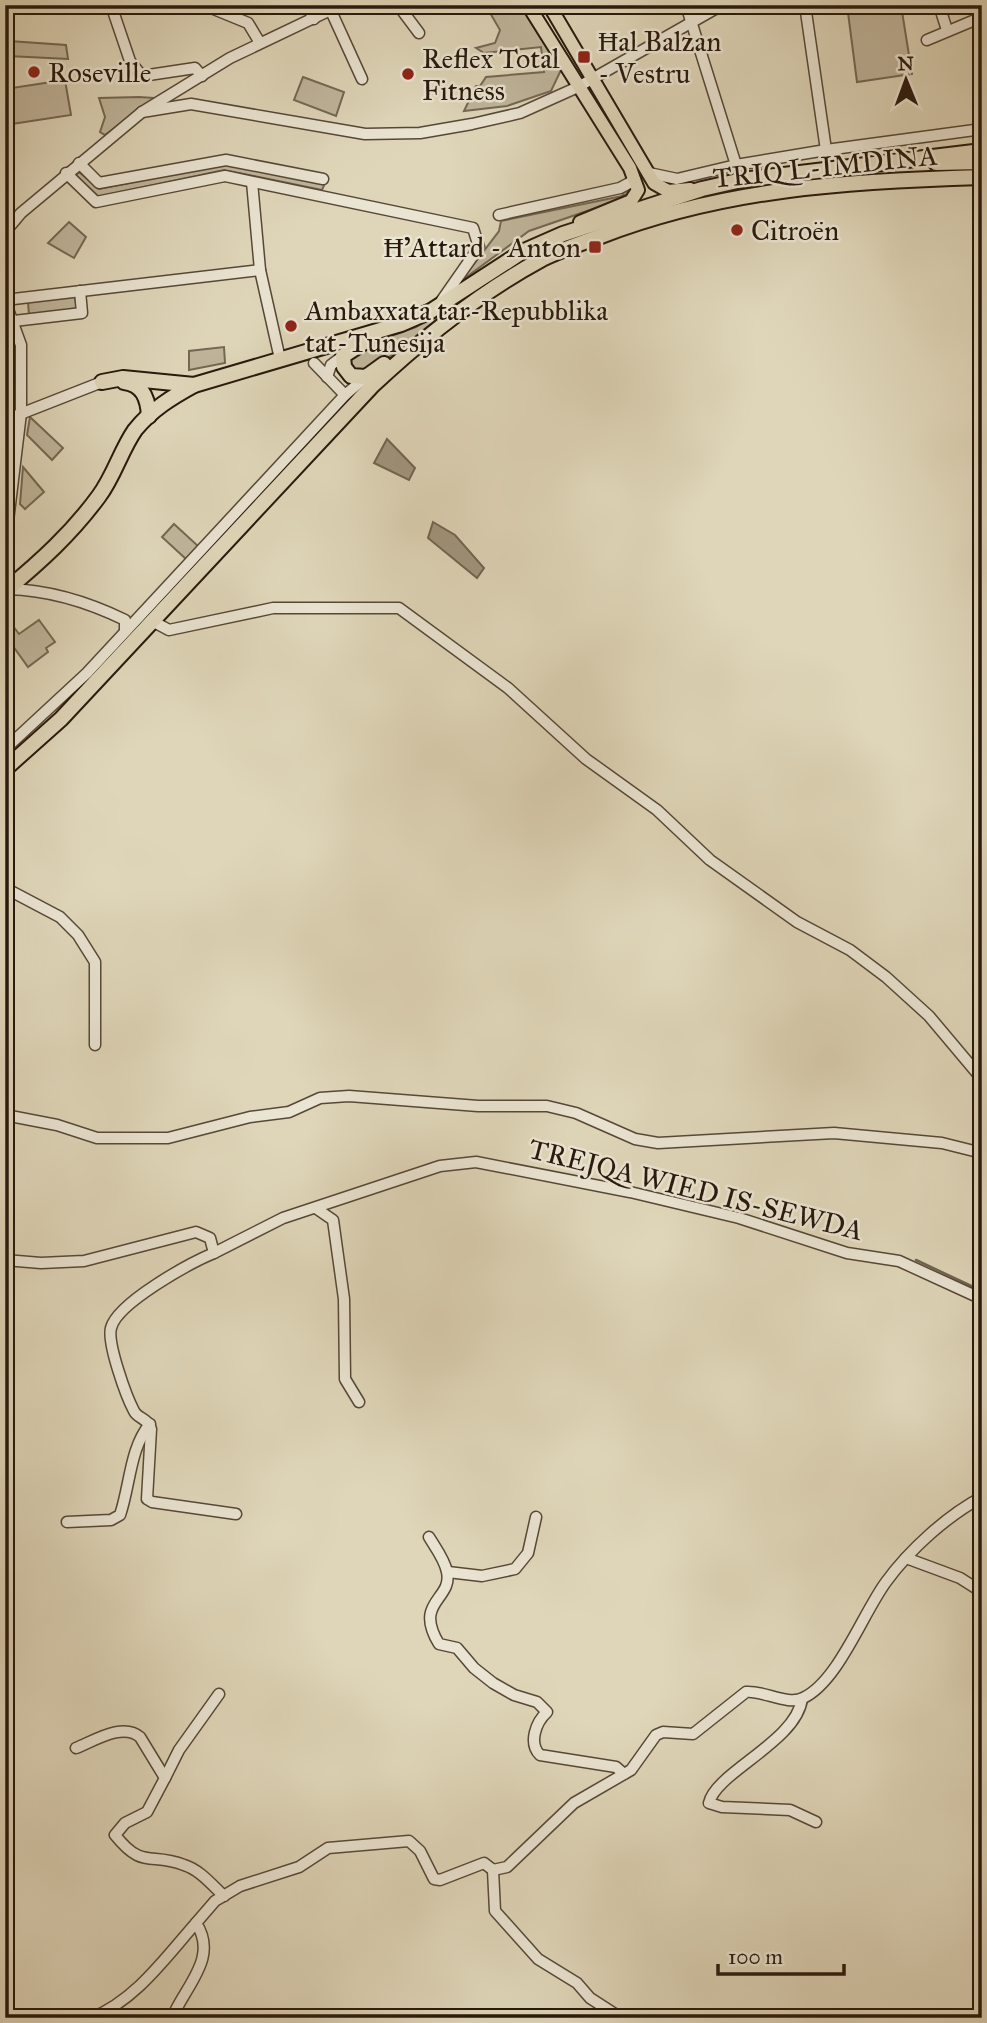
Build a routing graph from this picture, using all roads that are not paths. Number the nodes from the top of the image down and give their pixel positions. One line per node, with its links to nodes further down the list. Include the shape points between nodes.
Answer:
1 (111, 5): 20 (street, via 130,61 142,76 195,68)
2 (204, 5): 19 (street, via 248,23)
3 (307, 5): 14 (street)
4 (341, 5): 12 (street)
5 (397, 5): 17 (street)
6 (528, 5): 23 (main road)
7 (549, 5): 21 (main road)
8 (685, 5): 15 (street)
9 (722, 5): 15 (street)
10 (805, 5): 26 (street)
11 (939, 5): 16 (street)
12 (331, 11): 14 (street); 22 (street)
13 (982, 17): 16 (street)
14 (314, 19): 19 (street)
15 (692, 21): 21 (street); 31 (street)
16 (947, 30): 18 (street)
17 (419, 33)
18 (927, 40)
19 (260, 43): 20 (street)
20 (202, 76): 24 (street)
21 (593, 77): 23 (street); 33 (main road)
22 (362, 79)
23 (578, 87): 24 (street, via 520,113 420,133 365,134 191,104); 36 (main road)
24 (142, 112): 29 (street)
25 (982, 129): 26 (street, TRIQ L-IMDINA)
26 (826, 150): 31 (street, TRIQ L-IMDINA)
27 (982, 151): 30 (highway, TRIQ L-IMDINA)
28 (982, 162): 30 (highway, TRIQ L-IMDINA)
29 (79, 163): 32 (street); 35 (street, via 99,183 226,160)
30 (890, 164): 38 (highway, TRIQ L-IMDINA)
31 (736, 165): 33 (street, TRIQ L-IMDINA, via 677,179)
32 (66, 173): 37 (street, via 96,202 225,176); 40 (street)
33 (649, 173): 38 (main road, via 654,183 668,191)
34 (982, 177): 43 (highway, TRIQ L-IMDINA, via 909,179 701,203 635,223)
35 (323, 179)
36 (635, 180): 39 (street, via 620,188); 41 (main road, via 638,190 631,201)
37 (252, 182): 42 (street); 46 (street, via 473,228 479,247)
38 (702, 189): 41 (highway, TRIQ L-IMDINA)
39 (499, 215)
40 (6, 225)
41 (563, 234): 46 (highway, TRIQ L-IMDINA, via 522,252)
42 (260, 270): 44 (street); 48 (street)
43 (512, 276): 52 (highway, via 456,310); 61 (highway, via 372,386)
44 (80, 291): 45 (street); 47 (street, via 82,313)
45 (5, 300): 47 (street)
46 (435, 309): 48 (highway, TRIQ L-IMDINA, via 360,338); 49 (highway)
47 (14, 321): 56 (street, via 21,345)
48 (280, 356): 54 (highway, TRIQ L-IMDINA)
49 (343, 356): 51 (street, via 331,365); 52 (highway, via 351,376)
50 (314, 363): 51 (street)
51 (327, 377): 55 (street)
52 (366, 377): 55 (street)
53 (102, 382): 54 (highway, via 123,378); 56 (street); 57 (highway, via 131,382 139,387 148,402)
54 (194, 385): 57 (highway)
55 (345, 395): 62 (street)
56 (21, 414): 58 (street); 59 (street)
57 (149, 416): 60 (highway, via 135,431 85,515 54,551)
58 (5, 420)
59 (5, 546)
60 (7, 590): 62 (street, via 38,589 99,608 125,620)
61 (154, 622): 64 (highway, via 61,719); 67 (street, via 169,630 273,608 399,608 508,688 586,760 657,810 710,860 886,977 929,1016)
62 (125, 631): 63 (street, via 50,710)
63 (5, 749)
64 (5, 769)
65 (5, 888): 66 (street, via 60,917 78,934 95,961)
66 (95, 1045)
67 (982, 1079)
68 (5, 1115): 69 (street, via 97,1138 168,1138 289,1112 320,1098 349,1096 547,1106 658,1143 834,1133 952,1145)
69 (982, 1153)
70 (317, 1209): 71 (street, TREJQA WIED IS-SEWDA, via 274,1221); 73 (street, TREJQA WIED IS-SEWDA, via 440,1166 464,1162 499,1165 739,1217 847,1253 899,1261); 74 (street, via 333,1220 344,1299 345,1378)
71 (214, 1253): 72 (street, via 205,1233 196,1232 84,1261); 75 (street, TREJQA WIED IS-SEWDA, via 178,1269 134,1301 111,1328 113,1350 134,1411)
72 (5, 1260)
73 (982, 1299)
74 (359, 1402)
75 (150, 1424): 77 (street, via 149,1501); 79 (street, via 135,1446 120,1515 111,1520)
76 (982, 1497): 81 (street)
77 (236, 1514)
78 (536, 1517): 82 (street, via 528,1553 515,1569 482,1576)
79 (67, 1522)
80 (429, 1537): 82 (street)
81 (906, 1558): 83 (street, via 960,1578); 85 (street, via 875,1599 839,1663)
82 (447, 1572): 87 (street, via 445,1587 430,1615 439,1644 457,1648 474,1668 503,1689 542,1706 547,1712 537,1723 534,1744 540,1755 616,1767)
83 (982, 1592)
84 (219, 1695): 88 (street)
85 (802, 1699): 87 (street, via 746,1692 692,1734 656,1735); 89 (street, via 783,1731 722,1784 709,1803 790,1810)
86 (76, 1748): 88 (street, via 120,1731 135,1732)
87 (624, 1774): 90 (street, via 562,1812 516,1861)
88 (165, 1778): 91 (street, via 147,1812 125,1823 115,1835 128,1852 145,1860 183,1864)
89 (816, 1822)
90 (493, 1870): 91 (street, via 484,1863 440,1880 430,1874 416,1844 364,1844 328,1848 299,1867); 95 (street, via 495,1911 538,1959)
91 (223, 1896): 92 (street)
92 (196, 1923): 93 (street, via 144,1982); 94 (street, via 204,1953 195,1980)
93 (91, 2018)
94 (172, 2018)
95 (621, 2018)

